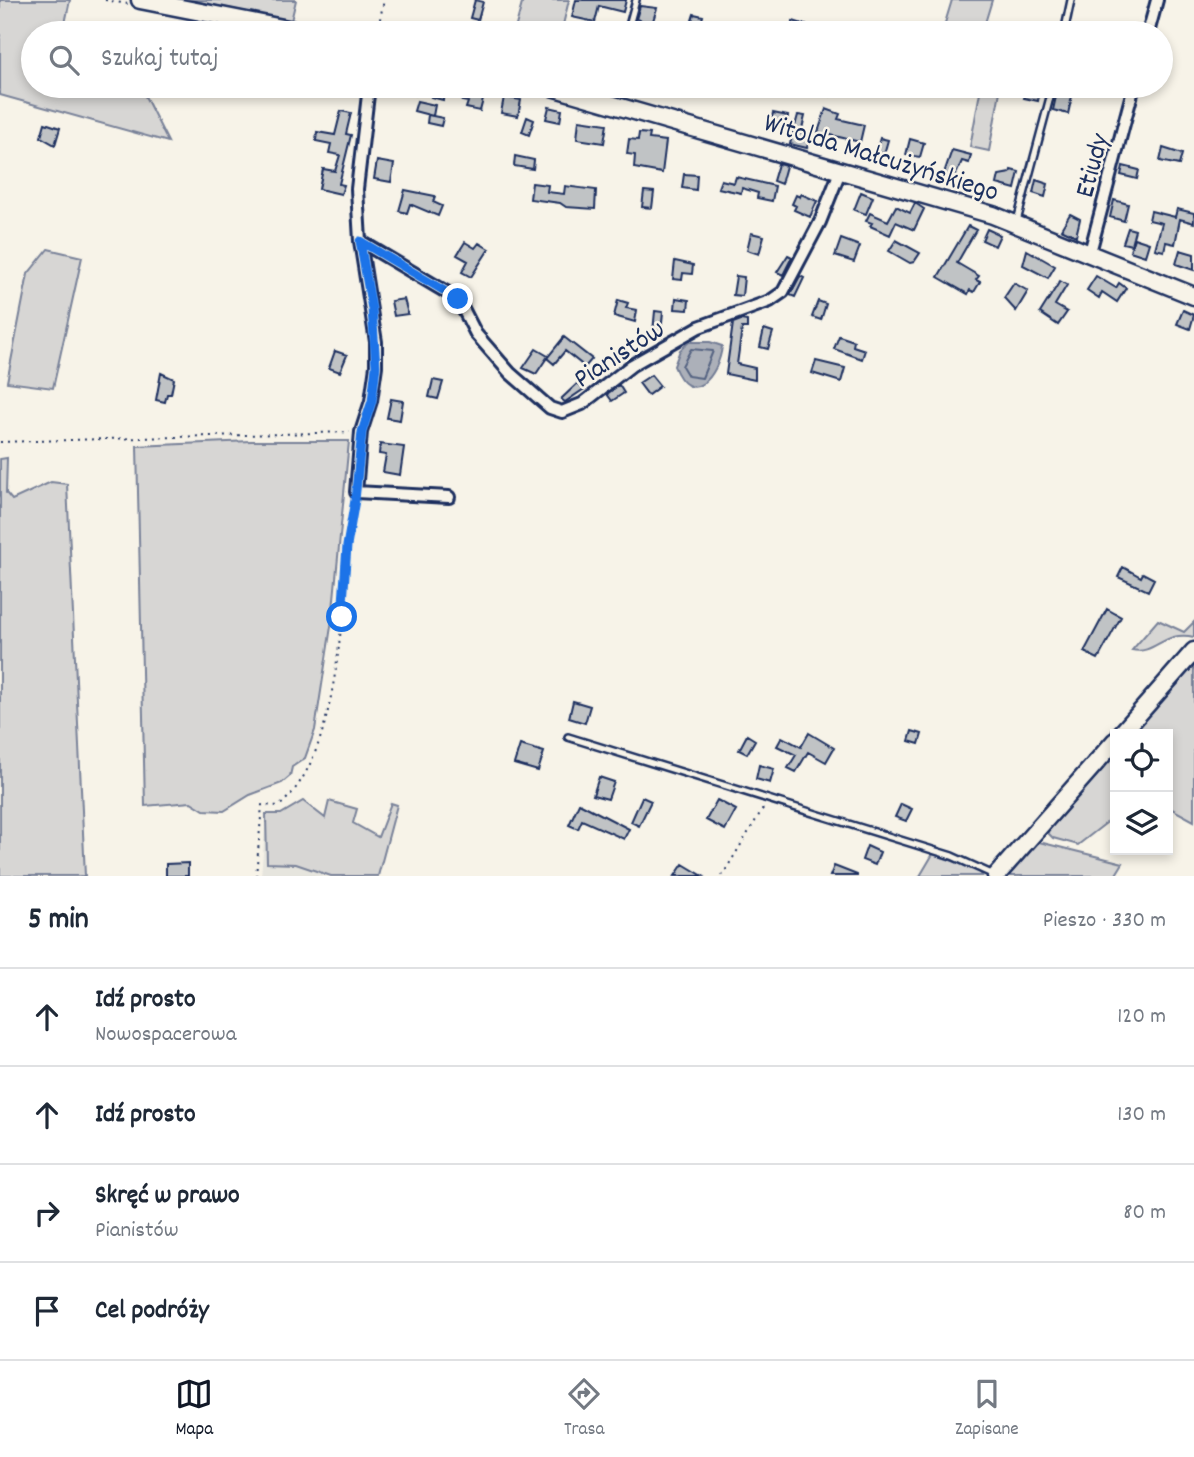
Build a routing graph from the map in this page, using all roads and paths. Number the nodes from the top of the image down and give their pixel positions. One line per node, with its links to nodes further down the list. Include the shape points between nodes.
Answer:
1 (141, 0): 6 (street)
2 (384, 0): 7 (path)
3 (636, 0): 8 (lane)
4 (1071, 0): 9 (lane)
5 (1157, 0): 10 (street)
6 (256, 21)
7 (380, 21)
8 (630, 21)
9 (1067, 21)
10 (1151, 21)
11 (368, 98): 19 (street, via 357,189)
12 (593, 98): 16 (street, Witolda Małcużyńskiego)
13 (609, 98): 16 (lane)
14 (1050, 98): 18 (lane)
15 (1131, 98): 20 (street, Etiudy)
16 (608, 102): 17 (street, Witolda Małcużyńskiego)
17 (841, 169): 18 (street, Witolda Małcużyńskiego); 19 (street, Pianistów, via 820,222 783,292 699,327 632,365 582,404 562,412 550,408 510,373 475,334 458,299)
18 (1017, 224): 20 (street, Witolda Małcużyńskiego)
19 (360, 241): 22 (street, via 376,342 372,401)
20 (1089, 256): 21 (street, Witolda Małcużyńskiego)
21 (1194, 296)
22 (362, 432): 23 (path); 24 (street)
23 (0, 442)
24 (356, 492): 25 (street); 31 (path, via 324,729 291,796 279,806 262,805)
25 (449, 497)
26 (1194, 651): 27 (street)
27 (1125, 729)
28 (568, 737): 30 (lane)
29 (1110, 746): 33 (street)
30 (769, 797): 32 (path); 33 (lane, via 953,856)
31 (256, 876)
32 (722, 876)
33 (996, 876)

